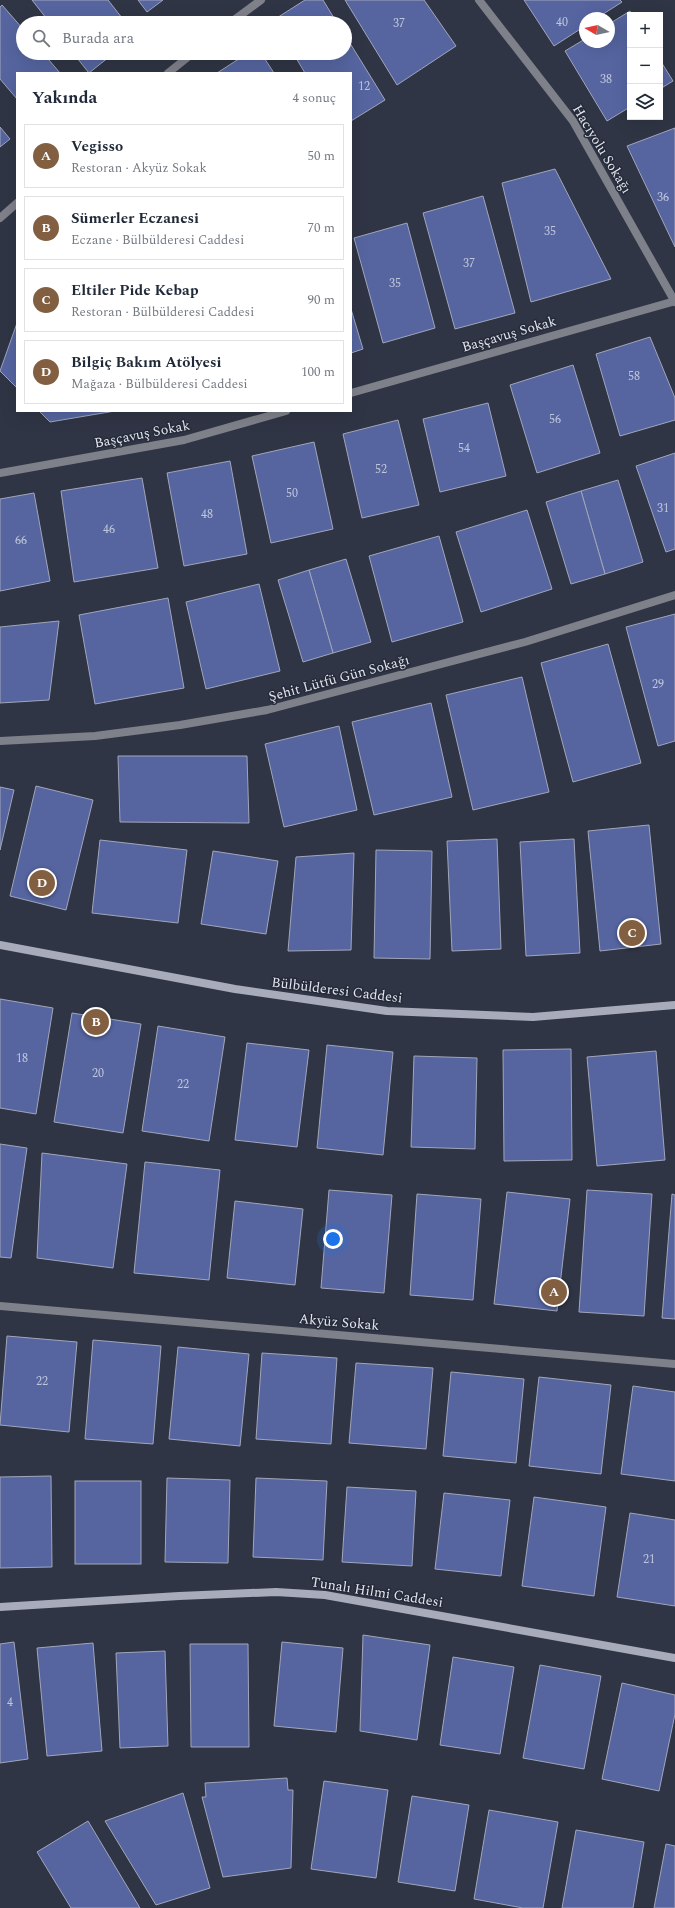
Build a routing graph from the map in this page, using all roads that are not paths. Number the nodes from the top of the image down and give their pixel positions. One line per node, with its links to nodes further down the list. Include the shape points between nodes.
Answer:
1 (261, 0): 3 (street)
2 (479, 0): 8 (street, Hacıyolu Sokağı, via 573,121)
3 (239, 16)
4 (184, 60): 5 (street)
5 (169, 72)
6 (16, 204): 7 (street)
7 (0, 218)
8 (675, 302): 9 (street, Başçavuş Sokak)
9 (352, 393)
10 (282, 412): 11 (street, Başçavuş Sokak, via 184,440)
11 (0, 473)
12 (675, 595): 13 (street, Şehit Lütfü Gün Sokağı, via 525,642 267,710 95,736)
13 (0, 741)
14 (0, 944): 15 (main road, Bülbülderesi Caddesi, via 235,989 387,1011 533,1017)
15 (675, 1005)
16 (0, 1306): 17 (street, Akyüz Sokak)
17 (675, 1364)
18 (0, 1607): 19 (main road, Tunalı Hilmi Caddesi, via 261,1592 325,1595)
19 (675, 1658)

